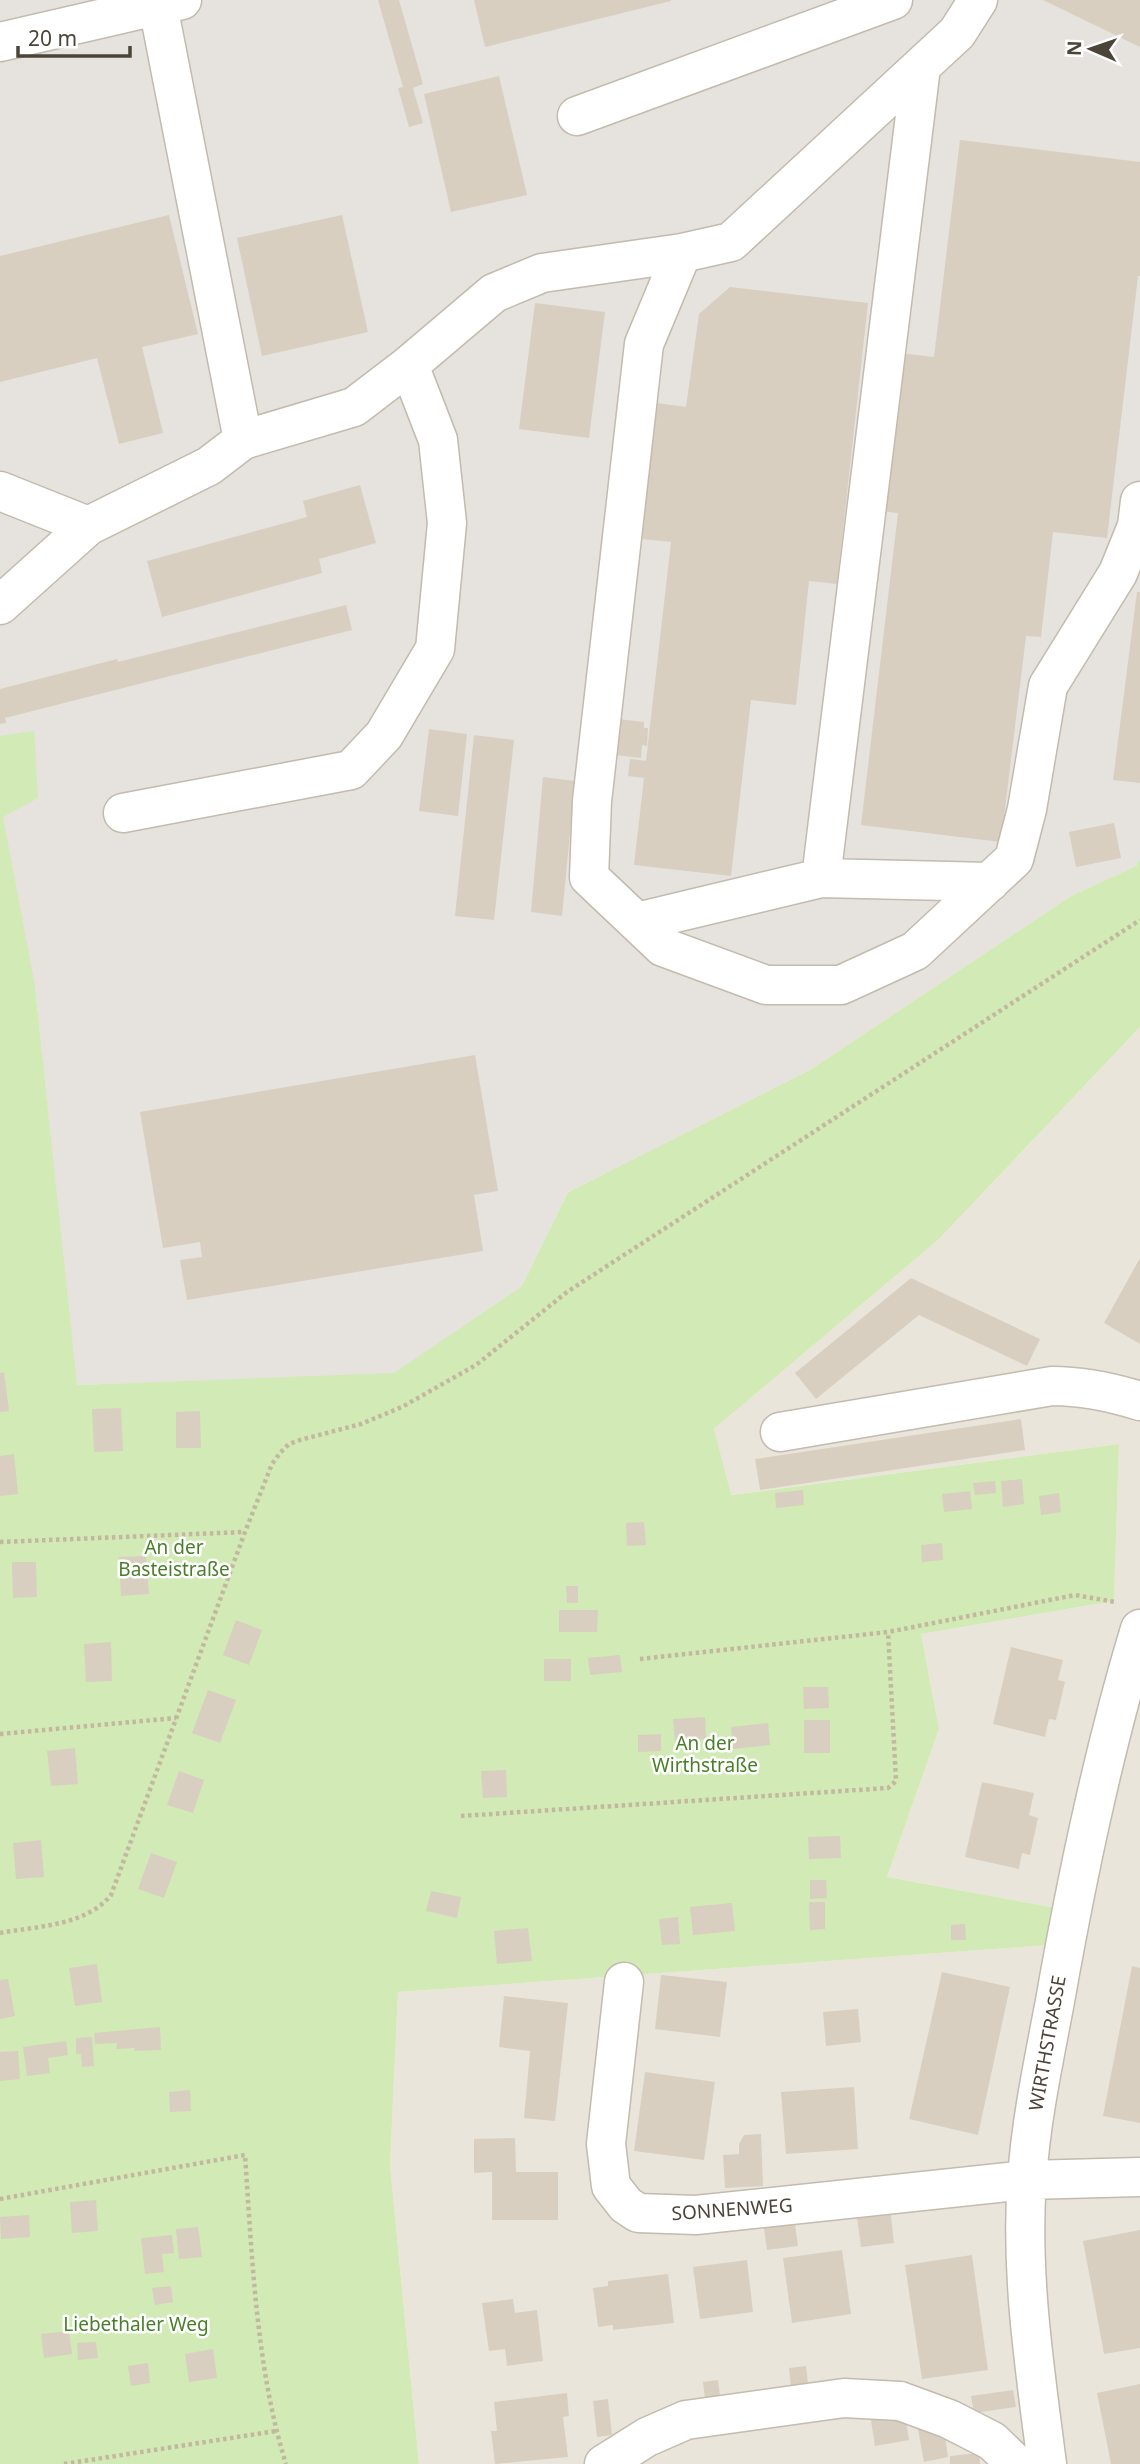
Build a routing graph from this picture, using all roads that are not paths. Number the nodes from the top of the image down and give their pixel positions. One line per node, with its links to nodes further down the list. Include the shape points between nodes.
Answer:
1 (893, 0): 6 (street)
2 (978, 0): 5 (street, via 957,33)
3 (170, 3): 4 (street); 9 (street)
4 (0, 42)
5 (921, 67): 7 (street, via 731,242); 15 (street)
6 (577, 116)
7 (682, 253): 8 (street, via 542,273 494,293); 17 (street, via 644,344 592,800 589,877)
8 (409, 365): 9 (street, via 354,407); 14 (street, via 438,440 447,523 435,649 384,735 351,770)
9 (243, 440): 12 (street, via 209,466)
10 (0, 491): 12 (street)
11 (1139, 518): 16 (street, via 1118,573 1048,686 1014,859)
12 (88, 526): 13 (street)
13 (0, 605)
14 (123, 813)
15 (821, 878): 16 (street); 17 (street)
16 (990, 881): 17 (street, via 915,951 841,985 766,985 663,947)
17 (637, 922)
18 (1140, 1401): 19 (street, via 1086,1388 1052,1386)
19 (780, 1432)
20 (1134, 1617): 21 (street, WIRTHSTRASSE)
21 (1130, 1700): 24 (street, WIRTHSTRASSE, via 1075,1884)
22 (624, 1982): 24 (street, SONNENWEG, via 607,2144 611,2186 638,2213 696,2216)
23 (1140, 2177): 24 (street, SONNENWEG)
24 (1027, 2180): 27 (street, WIRTHSTRASSE, via 1030,2331)
25 (604, 2464): 26 (street, via 686,2420 844,2398 900,2401 949,2418 992,2441)
26 (1016, 2464)
27 (1047, 2464)

